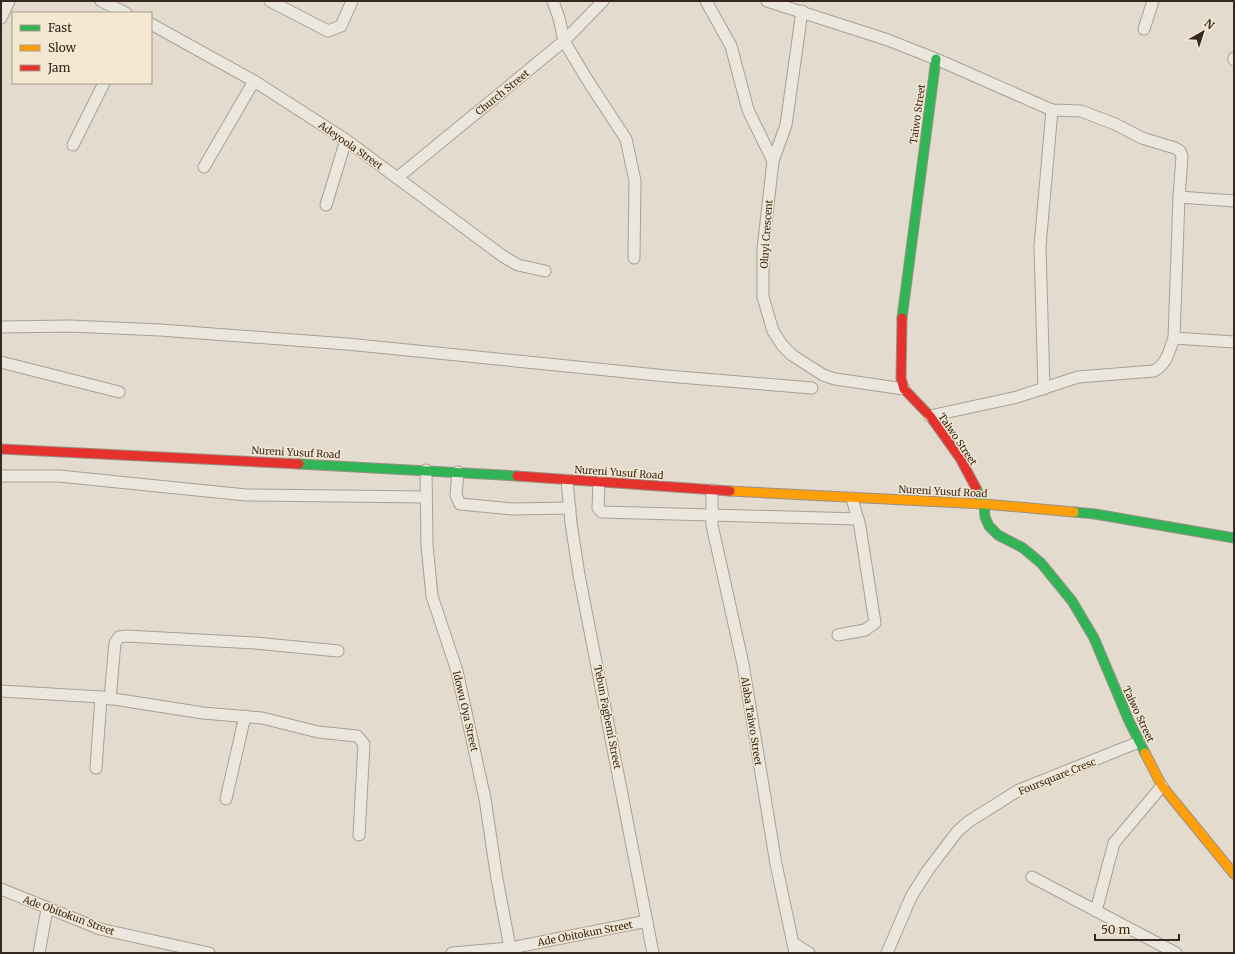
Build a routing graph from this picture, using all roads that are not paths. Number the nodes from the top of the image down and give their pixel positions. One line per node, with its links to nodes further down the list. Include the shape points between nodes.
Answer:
1 (9, 1): 12 (street)
2 (101, 1): 11 (street)
3 (270, 1): 4 (street, via 328,30 341,26)
4 (352, 1)
5 (553, 1): 15 (street)
6 (603, 1): 15 (street, Church Street)
7 (706, 1): 22 (street, via 731,46 748,110)
8 (767, 1): 10 (street)
9 (1154, 1): 14 (street)
10 (802, 11): 16 (street); 22 (street, Oluyi Crescent, via 786,125)
11 (124, 12)
12 (1, 18)
13 (152, 25): 17 (street, Adeyoola Street)
14 (1144, 29)
15 (564, 41): 24 (street, Church Street); 28 (street, via 626,139 635,181)
16 (936, 59): 19 (street); 36 (street, Taiwo Street, via 902,310 901,378)
17 (254, 80): 20 (street, Adeyoola Street); 23 (street)
18 (104, 84): 21 (street)
19 (1052, 110): 25 (street, via 1091,114 1142,138 1180,151 1182,156); 35 (street, via 1040,246)
20 (346, 140): 24 (street, Adeyoola Street); 27 (street)
21 (73, 145)
22 (772, 161): 36 (street, Oluyi Crescent, via 763,249 763,297 773,330 792,355 823,375 835,380)
23 (204, 167)
24 (397, 178): 29 (street, Adeyoola Street, via 504,257 518,265)
25 (1178, 197): 26 (street); 31 (street)
26 (1234, 201)
27 (326, 205)
28 (634, 258)
29 (545, 271)
30 (1, 327): 34 (street, via 70,326 160,330 331,343 659,376)
31 (1174, 338): 32 (street); 35 (street, via 1162,367 1154,371 1078,377)
32 (1234, 342)
33 (1, 362): 37 (street)
34 (812, 388)
35 (1044, 389): 38 (street)
36 (904, 390): 38 (street, Taiwo Street)
37 (119, 392)
38 (930, 416): 48 (street, Taiwo Street, via 960,458)
39 (1, 450): 40 (street, Nureni Yusuf Road)
40 (426, 470): 41 (street, Nureni Yusuf Road); 46 (street, Idowu Oya Street)
41 (458, 472): 43 (street, Nureni Yusuf Road); 49 (street, via 456,495 460,504 513,509)
42 (1, 476): 46 (street, via 59,476 246,495)
43 (567, 480): 44 (street, Nureni Yusuf Road); 49 (street, Tebun Fagbemi Street)
44 (599, 482): 45 (street, Nureni Yusuf Road); 50 (street, via 598,508 602,512)
45 (712, 490): 47 (street, Nureni Yusuf Road); 50 (street, Alaba Taiwo Street)
46 (426, 497): 70 (street, Idowu Oya Street, via 426,545 432,596 458,671 485,800 496,879)
47 (852, 498): 48 (street, Nureni Yusuf Road); 51 (street)
48 (984, 504): 52 (street, Nureni Yusuf Road, via 1095,514); 58 (street, Taiwo Street, via 989,526 998,535 1023,548 1041,564 1072,601 1094,638)
49 (570, 508): 68 (street, Tebun Fagbemi Street, via 579,575)
50 (711, 516): 51 (street); 69 (street, Alaba Taiwo Street, via 742,664 776,864)
51 (858, 519): 53 (street, via 875,623 865,630)
52 (1234, 538)
53 (838, 635)
54 (338, 651): 56 (street, via 255,643 119,637 115,643)
55 (1, 691): 56 (street)
56 (105, 698): 57 (street, via 203,713); 59 (street)
57 (245, 716): 61 (street); 62 (street, via 318,732 357,736 364,744)
58 (1139, 742): 60 (street, Taiwo Street); 76 (street, Foursquare Cresc, via 1019,790 968,822 957,832 928,870 911,897)
59 (96, 768)
60 (1162, 786): 63 (street, Taiwo Street, via 1192,826); 67 (street, via 1114,843)
61 (226, 799)
62 (359, 835)
63 (1234, 874)
64 (1032, 878): 67 (street)
65 (1, 889): 66 (street, Ade Obitokun Street)
66 (47, 909): 71 (street); 72 (street, Ade Obitokun Street, via 100,928)
67 (1096, 911): 77 (street)
68 (647, 921): 70 (street, Ade Obitokun Street); 74 (street, Tebun Fagbemi Street)
69 (794, 948): 75 (street)
70 (511, 950): 73 (street, Ade Obitokun Street)
71 (39, 953)
72 (209, 953)
73 (452, 953)
74 (653, 953)
75 (809, 953)
76 (887, 953)
77 (1176, 953)

